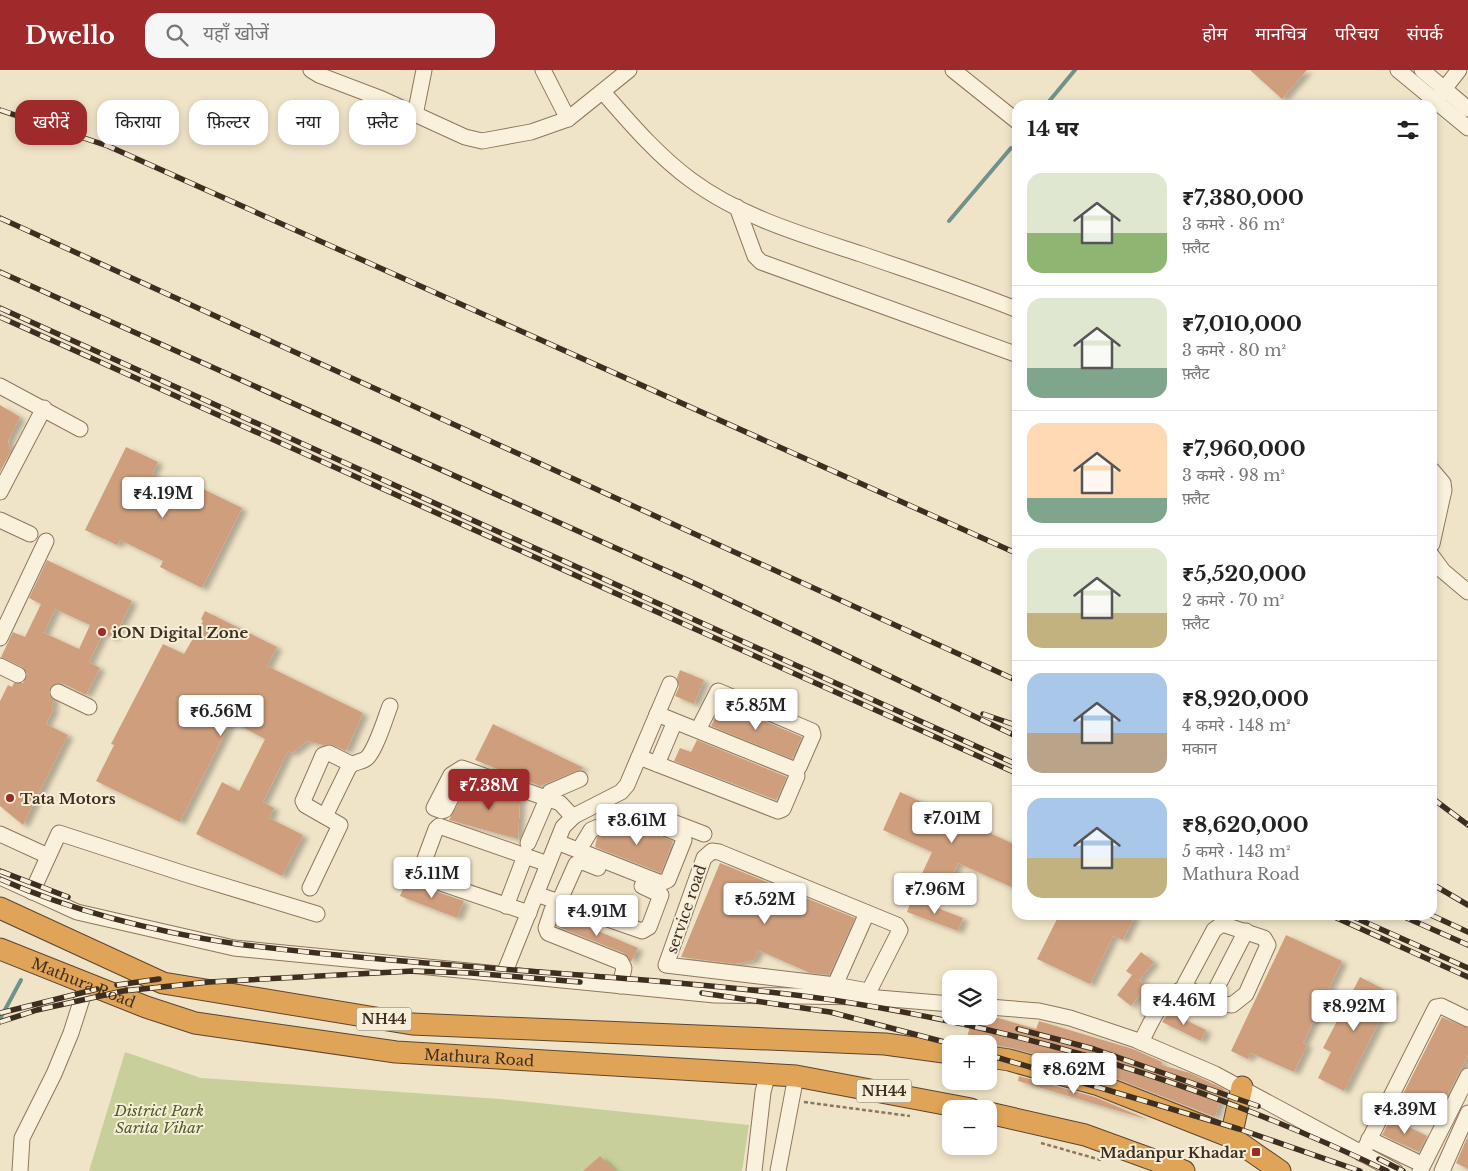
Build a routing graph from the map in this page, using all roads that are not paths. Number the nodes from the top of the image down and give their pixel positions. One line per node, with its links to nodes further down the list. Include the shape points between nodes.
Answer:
1 (311, 70): 12 (street)
2 (424, 70): 17 (street)
3 (543, 70): 20 (street)
4 (629, 70): 11 (street)
5 (953, 70): 19 (street)
6 (1398, 70): 9 (street)
7 (1458, 70): 10 (street)
8 (1429, 72): 9 (street); 10 (street)
9 (1419, 88): 13 (street)
10 (1444, 88): 14 (street); 16 (street)
11 (603, 92): 20 (street); 22 (street, via 638,132 691,180)
12 (384, 100)
13 (1434, 100)
14 (1436, 100)
15 (1437, 103): 21 (street)
16 (1468, 109)
17 (416, 110)
18 (416, 115): 20 (street, via 482,141 531,132)
19 (1012, 117)
20 (568, 119)
21 (1468, 128)
22 (737, 207): 23 (street, via 807,236); 24 (street, via 755,256 761,262)
23 (1012, 308)
24 (1012, 353)
25 (0, 386): 26 (street)
26 (44, 408): 27 (street); 29 (street)
27 (80, 429)
28 (1437, 476): 31 (street, via 1444,490)
29 (0, 492)
30 (0, 520): 32 (street)
31 (1437, 522)
32 (30, 534)
33 (46, 541): 36 (street)
34 (1437, 563): 35 (street)
35 (1468, 592)
36 (0, 638)
37 (0, 666): 38 (street)
38 (18, 675)
39 (670, 684): 43 (street)
40 (58, 692): 42 (street)
41 (390, 706): 47 (street, via 370,753 362,761)
42 (89, 707)
43 (656, 716): 44 (street); 45 (street); 46 (street)
44 (673, 726): 48 (street); 49 (street)
45 (698, 730): 45 (street, via 793,769 799,767 813,735 812,731 718,691)
46 (639, 757): 48 (street); 54 (street, via 627,786)
47 (351, 764): 55 (street); 55 (street, via 329,753 323,755 303,803)
48 (657, 764): 50 (street, via 778,811 783,809)
49 (779, 770)
50 (797, 776)
51 (580, 779): 53 (street, via 554,789)
52 (461, 785): 53 (street, via 457,786 445,810 434,808 451,775 462,768)
53 (546, 798): 56 (street, via 563,805); 60 (street)
54 (611, 798): 56 (street); 58 (street)
55 (325, 816): 65 (street, via 338,822 339,828)
56 (573, 817): 59 (street, via 563,827)
57 (0, 834): 62 (street)
58 (704, 834)
59 (557, 842): 61 (street); 63 (street)
60 (526, 849): 63 (street); 68 (street); 68 (street, via 440,826 436,828 420,869)
61 (579, 850): 61 (street, via 591,830 629,814 680,834 684,840 668,880 663,883)
62 (46, 860): 66 (street); 72 (street, via 59,833)
63 (548, 864): 67 (street)
64 (0, 877): 66 (street)
65 (310, 888)
66 (32, 892): 77 (street, via 77,912 234,948)
67 (536, 894): 69 (street); 71 (street)
68 (506, 906): 71 (street)
69 (556, 906): 69 (street, via 642,931 649,927 661,895 583,862 574,868); 79 (street, via 546,928 548,933 621,962 624,968)
70 (0, 908): 89 (highway, Mathura Road / NH44, via 163,983 412,1024 885,1044)
71 (528, 913): 77 (street)
72 (317, 914)
73 (871, 915): 76 (street, service road, via 712,851 704,858); 80 (street); 83 (street, via 897,924 900,930)
74 (1246, 932): 81 (street, via 1226,924 1216,927); 84 (street); 84 (street, via 1264,938 1268,945 1246,994 1232,1005)
75 (0, 949): 78 (highway, Mathura Road / NH44)
76 (666, 965): 80 (street, service road); 82 (street)
77 (504, 974): 79 (street)
78 (87, 983): 91 (highway, Mathura Road / NH44, via 195,1023 396,1052); 102 (street, via 58,1066 22,1138)
79 (620, 986): 82 (street)
80 (841, 986): 83 (street, service road)
81 (1186, 986): 84 (street); 88 (street, via 1162,1002)
82 (660, 990): 83 (street, via 715,995)
83 (868, 994): 85 (street)
84 (1211, 999)
85 (942, 1003)
86 (997, 1008): 88 (street, via 1039,1011 1070,1018)
87 (1468, 1019): 99 (street, via 1441,1006 1436,1007)
88 (1141, 1042): 94 (street)
89 (942, 1052)
90 (997, 1058): 98 (highway, via 1098,1085)
91 (768, 1073): 92 (highway, Mathura Road / NH44); 103 (street)
92 (796, 1076): 95 (highway, Mathura Road / NH44); 104 (street)
93 (1468, 1076): 101 (street)
94 (1242, 1088): 98 (highway); 100 (street)
95 (942, 1104)
96 (1468, 1113): 108 (street)
97 (997, 1115): 105 (highway, via 1085,1135)
98 (1231, 1137): 106 (highway)
99 (1369, 1139): 100 (street); 101 (street)
100 (1362, 1154): 107 (street)
101 (1417, 1166)
102 (20, 1171)
103 (754, 1171)
104 (778, 1171)
105 (1184, 1171)
106 (1280, 1171)
107 (1395, 1171)
108 (1442, 1171)

